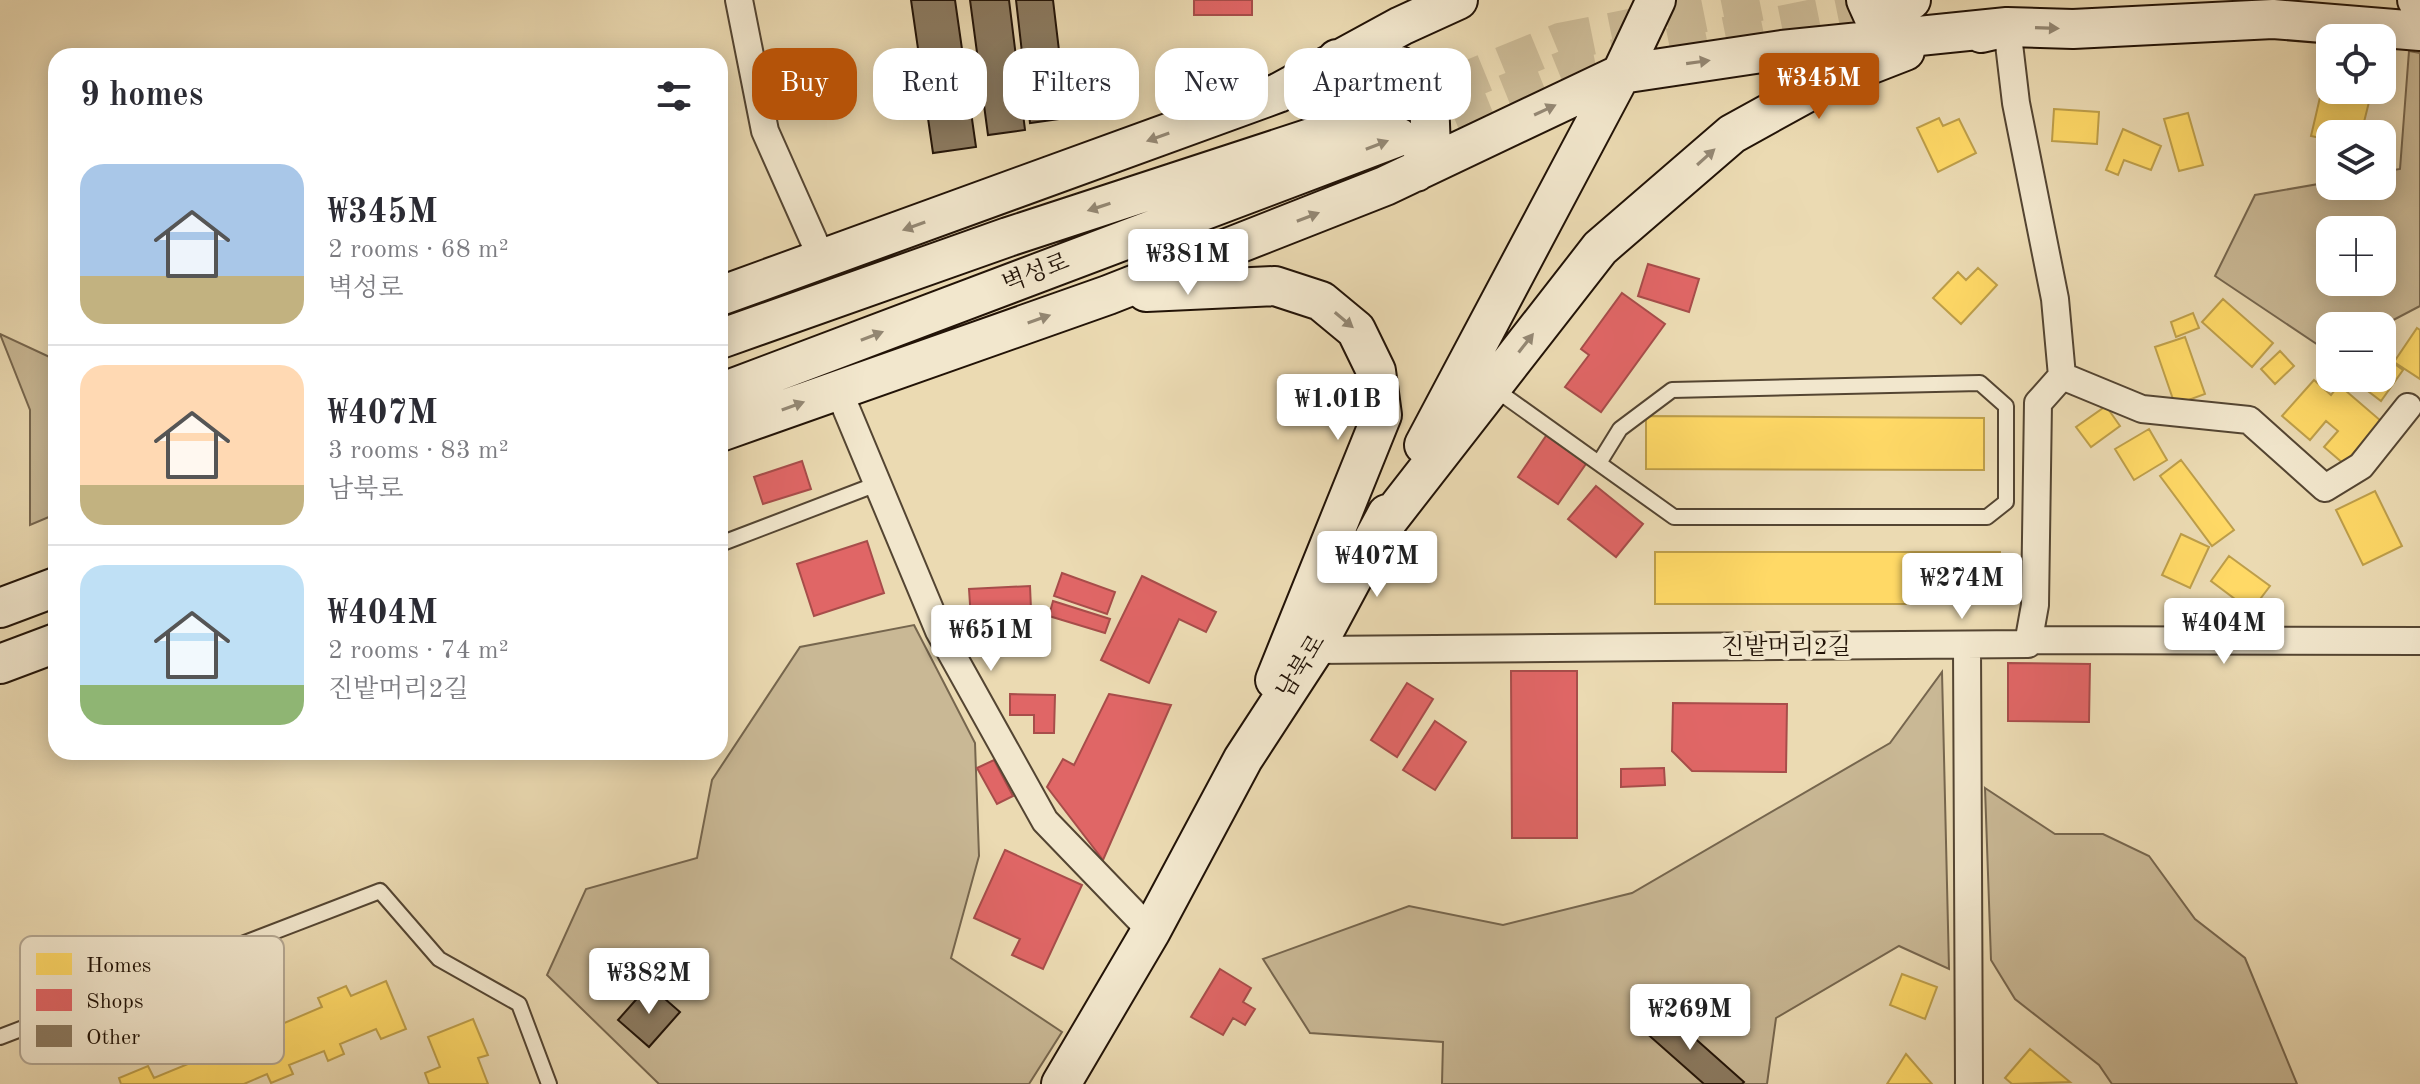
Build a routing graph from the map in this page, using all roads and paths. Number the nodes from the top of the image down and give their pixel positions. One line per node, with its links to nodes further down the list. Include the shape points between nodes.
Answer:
1 (739, 0): 14 (street, via 765,131)
2 (1458, 0): 9 (main road)
3 (1656, 0): 10 (main road, 남북로)
4 (1866, 0): 6 (main road, via 1875,20)
5 (1911, 0): 6 (main road)
6 (1902, 20): 7 (main road); 10 (main road, one-way to 6, via 1782,50)
7 (2007, 27): 8 (main road, one-way to 8, via 2273,19); 18 (street, via 2016,103 2055,299); 20 (main road, one-way to 7, via 1600,248 1732,134 1828,81 1909,49)
8 (2420, 31)
9 (1360, 48)
10 (1621, 74): 13 (main road, one-way to 10); 26 (main road, 남북로)
11 (1284, 90): 14 (main road, one-way to 14)
12 (1430, 120): 13 (main road, via 1431,149)
13 (1416, 172): 16 (main road, one-way to 13)
14 (822, 259): 15 (main road)
15 (728, 293)
16 (1108, 295): 19 (main road, one-way to 16); 36 (main road, one-way to 36, via 1275,286 1321,301 1356,330 1376,371 1382,415)
17 (728, 336): 21 (main road, 벽성로, one-way to 17, via 1392,125 1008,237)
18 (2062, 376): 22 (street, via 2142,409 2249,420 2325,488 2361,466); 30 (street, via 2038,403 2035,605)
19 (845, 387): 23 (main road, one-way to 19); 25 (street, via 840,394)
20 (1492, 387): 24 (lane); 26 (main road)
21 (728, 390)
22 (2408, 407)
23 (728, 429)
24 (1599, 463): 24 (lane, via 1674,517 1987,517 2006,502 2006,406 1980,383 1672,390 1620,429)
25 (877, 484): 27 (lane); 37 (street, via 939,631 1045,821)
26 (1375, 537): 34 (main road, 남북로)
27 (728, 541)
28 (48, 590): 29 (main road)
29 (0, 608)
30 (2029, 640): 31 (street, 진밭머리2길); 33 (street, 진밭머리2길)
31 (2420, 641)
32 (48, 646): 35 (main road)
33 (1967, 646): 34 (street, 진밭머리2길); 43 (street)
34 (1314, 650): 36 (main road, 남북로)
35 (0, 664)
36 (1243, 759): 37 (main road, 남북로)
37 (1151, 931): 42 (main road, 남북로)
38 (263, 936): 41 (lane, via 380,891 439,959 519,1004)
39 (20, 1029): 40 (lane)
40 (0, 1037)
41 (549, 1084)
42 (1061, 1084)
43 (1969, 1084)

